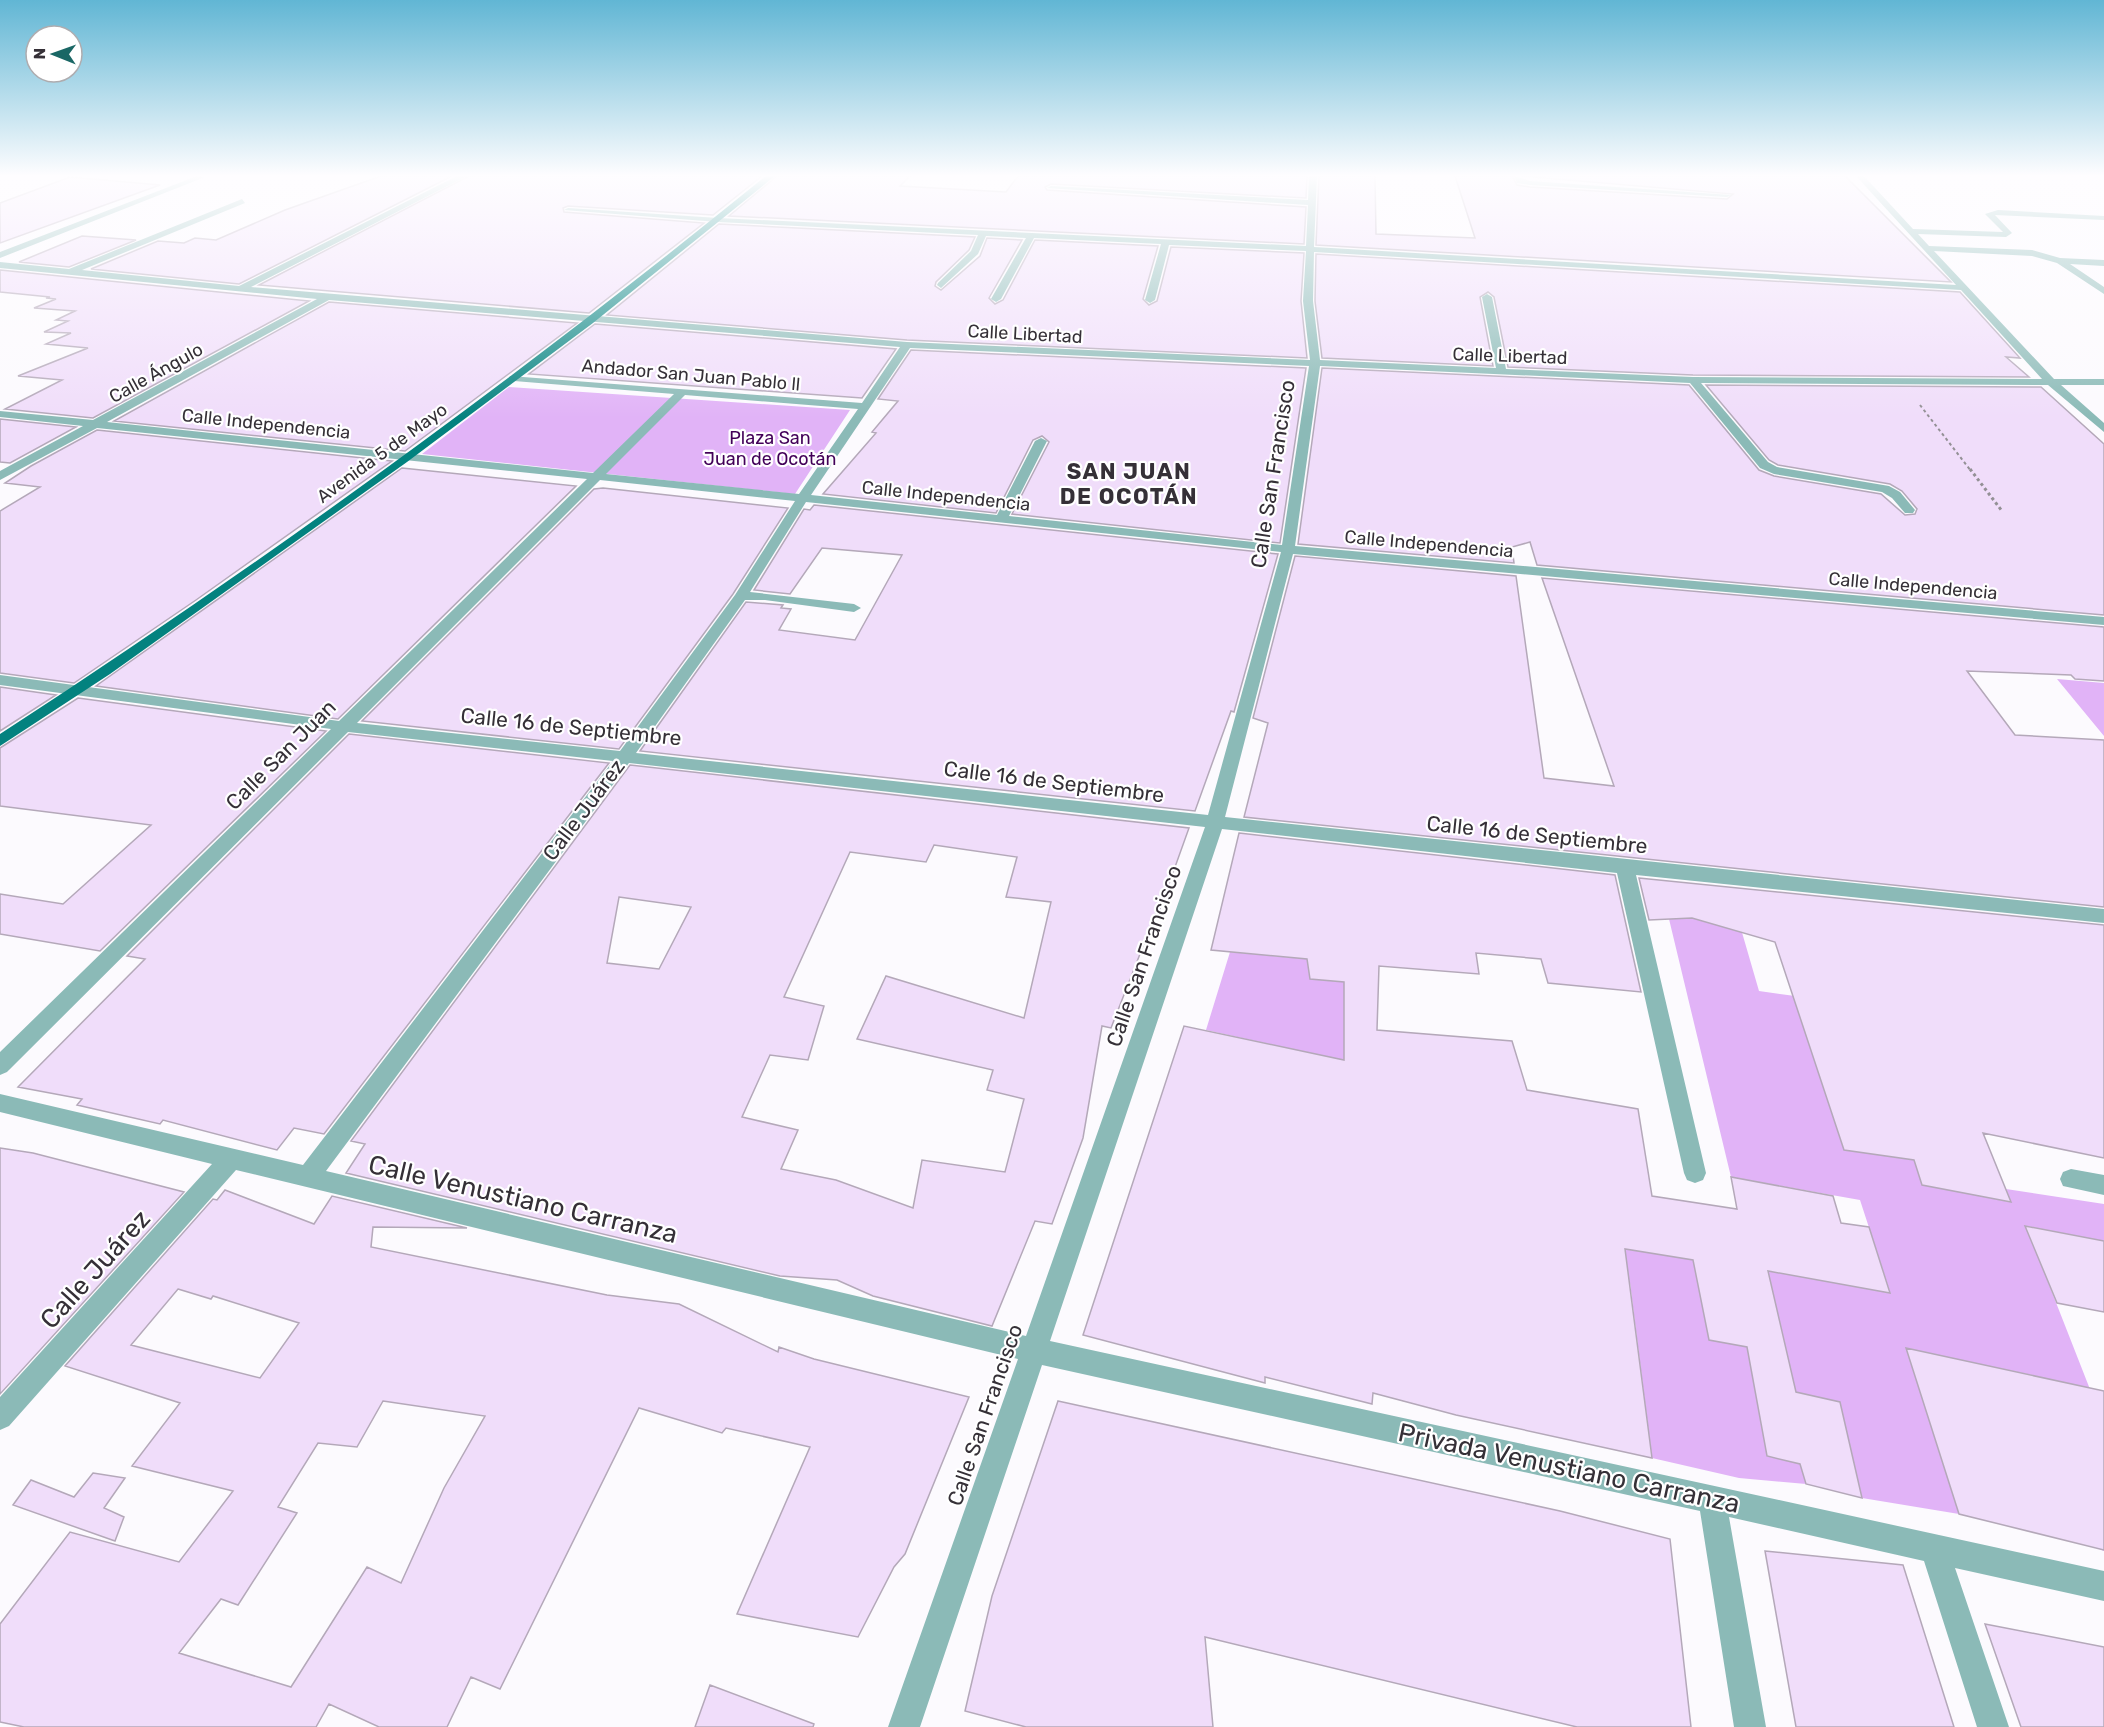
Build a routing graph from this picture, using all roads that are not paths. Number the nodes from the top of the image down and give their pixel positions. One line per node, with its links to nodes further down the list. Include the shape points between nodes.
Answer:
1 (26, 257): 14 (street)
2 (107, 257): 15 (street)
3 (304, 257): 18 (street)
4 (671, 257): 24 (main road, Avenida 5 de Mayo)
5 (970, 257): 16 (street)
6 (1019, 257): 22 (street)
7 (1162, 257): 23 (street)
8 (1310, 257): 26 (street, Calle San Francisco, via 1308,301)
9 (1438, 257): 17 (street)
10 (1936, 257): 17 (street)
11 (2042, 257): 12 (street)
12 (2060, 261): 13 (street); 19 (street)
13 (2104, 263)
14 (2, 265): 15 (street, Calle Libertad)
15 (69, 272): 18 (street, Calle Libertad)
16 (941, 285)
17 (1966, 288): 30 (street)
18 (240, 289): 20 (street, Calle Libertad)
19 (2104, 291)
20 (327, 297): 24 (street, Calle Libertad); 35 (street, Calle Ángulo)
21 (1487, 297): 27 (street)
22 (996, 299)
23 (1150, 300)
24 (593, 318): 25 (street, Calle Libertad); 28 (main road, Avenida 5 de Mayo)
25 (907, 345): 26 (street, Calle Libertad); 33 (street, Calle Juárez)
26 (1315, 363): 27 (street, Calle Libertad); 44 (street, Calle San Francisco)
27 (1502, 372): 29 (street, Calle Libertad)
28 (514, 378): 32 (street, Andador San Juan Pablo ll); 38 (main road, Avenida 5 de Mayo)
29 (1693, 380): 30 (street, Calle Libertad); 42 (street, via 1764,465 1787,474 1885,489)
30 (2051, 382): 31 (street, Calle Libertad); 36 (street)
31 (2104, 382)
32 (683, 391): 33 (street, Andador San Juan Pablo ll); 40 (street, Calle San Juan)
33 (865, 406): 41 (street, Calle Juárez)
34 (0, 414): 35 (street, Calle Independencia)
35 (99, 424): 38 (street, Calle Independencia); 39 (street, Calle Ángulo)
36 (2104, 429)
37 (1041, 441): 43 (street)
38 (409, 458): 40 (street, Calle Independencia); 49 (main road, Avenida 5 de Mayo)
39 (0, 476)
40 (597, 478): 41 (street, Calle Independencia); 50 (street, Calle San Juan)
41 (802, 499): 43 (street, Calle Independencia); 45 (street, Calle Juárez)
42 (1909, 510)
43 (1001, 519): 44 (street, Calle Independencia)
44 (1288, 549): 47 (street, Calle Independencia); 53 (street, Calle San Francisco)
45 (741, 596): 46 (street); 52 (street, Calle Juárez)
46 (854, 608)
47 (2104, 621)
48 (0, 680): 49 (street, Calle 16 de Septiembre)
49 (80, 690): 50 (street, Calle 16 de Septiembre); 51 (main road, Avenida 5 de Mayo)
50 (342, 726): 52 (street, Calle 16 de Septiembre); 56 (street, Calle San Juan)
51 (0, 741)
52 (626, 755): 53 (street, Calle 16 de Septiembre); 60 (street, Calle Juárez)
53 (1215, 823): 54 (street, Calle 16 de Septiembre); 63 (street, Calle San Francisco)
54 (1625, 867): 55 (street, Calle 16 de Septiembre); 59 (street)
55 (2104, 916)
56 (0, 1066)
57 (0, 1103): 58 (street, Calle Venustiano Carranza)
58 (232, 1158): 60 (street, Calle Venustiano Carranza); 64 (street, Calle Juárez)
59 (1695, 1173)
60 (308, 1176): 63 (street, Calle Venustiano Carranza)
61 (2071, 1179): 62 (street)
62 (2104, 1185)
63 (1033, 1350): 65 (street, Privada Venustiano Carranza); 68 (street, Calle San Francisco)
64 (0, 1417)
65 (1712, 1500): 66 (street, Privada Venustiano Carranza); 69 (street)
66 (1934, 1548): 67 (street, Privada Venustiano Carranza); 70 (street)
67 (2104, 1586)
68 (904, 1727)
69 (1750, 1727)
70 (1993, 1727)

